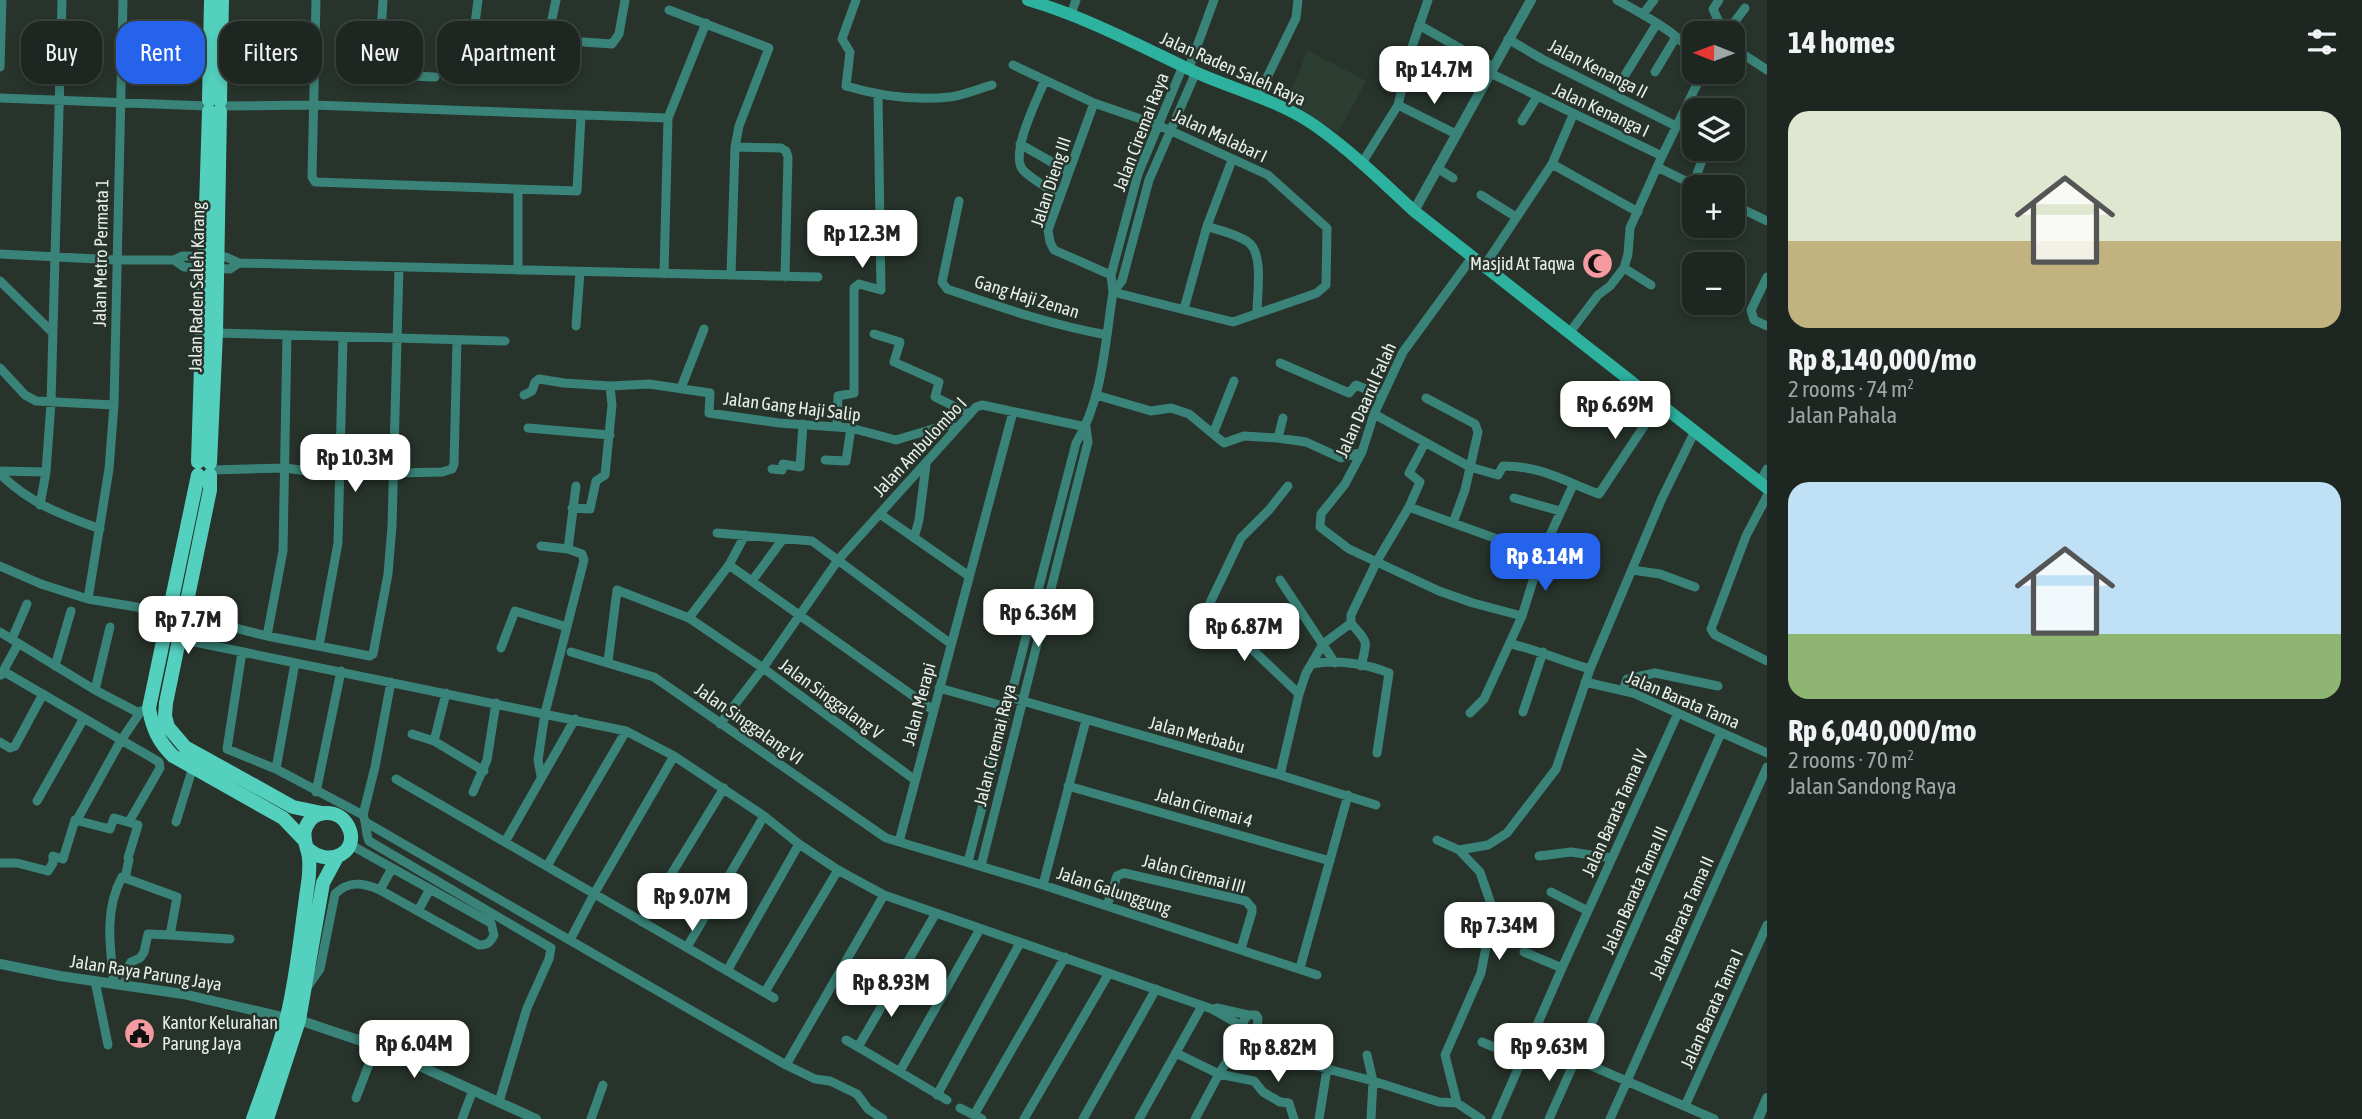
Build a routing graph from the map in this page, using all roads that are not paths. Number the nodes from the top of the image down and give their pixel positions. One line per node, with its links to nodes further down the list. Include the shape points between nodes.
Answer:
1 (2, 0): 38 (street)
2 (62, 0): 52 (street)
3 (123, 0): 53 (street, Jalan Metro Permata 1)
4 (211, 0): 57 (main road, Jalan Raden Saleh Karang)
5 (222, 0): 57 (main road, Jalan Raden Saleh Karang)
6 (316, 0): 55 (street)
7 (383, 0): 44 (street, via 381,32 390,68)
8 (478, 0): 25 (street)
9 (556, 0): 26 (street)
10 (625, 0): 34 (street, via 619,34 611,44)
11 (856, 0): 48 (street, via 842,39 850,52 846,86)
12 (1028, 0): 23 (main road, Jalan Raden Saleh Raya)
13 (1076, 0): 23 (street)
14 (1214, 0): 39 (street)
15 (1298, 0): 51 (street, via 1296,18)
16 (1427, 0): 30 (street)
17 (1531, 0): 33 (street)
18 (1617, 0): 24 (street)
19 (1654, 0): 24 (street)
20 (1719, 0): 27 (street, via 1713,9)
21 (1745, 8): 28 (street)
22 (669, 10): 29 (street)
23 (1071, 14): 39 (main road, Jalan Raden Saleh Raya)
24 (1643, 14): 31 (street)
25 (477, 21)
26 (552, 21)
27 (1717, 21)
28 (1735, 21)
29 (706, 23): 60 (street); 67 (street, via 769,48)
30 (1419, 25): 40 (street, Jalan Kenanga I); 56 (street)
31 (1656, 25): 32 (street); 43 (street)
32 (1676, 37): 35 (street); 42 (street)
33 (1508, 39): 40 (street); 63 (street, Jalan Kenanga II)
34 (583, 42)
35 (1682, 42)
36 (1745, 56): 41 (street)
37 (1013, 65): 45 (street, Jalan Malabar I)
38 (0, 67)
39 (1189, 69): 51 (main road, Jalan Raden Saleh Raya); 62 (street, Jalan Ciremai Raya); 64 (street, Jalan Ciremai Raya)
40 (1491, 69): 49 (street, Jalan Kenanga I); 65 (street)
41 (1767, 70)
42 (1655, 72)
43 (1625, 75)
44 (435, 78)
45 (1045, 80): 54 (street, Jalan Malabar I); 66 (street)
46 (1697, 84): 63 (street)
47 (992, 85): 48 (street, via 952,97)
48 (878, 95): 140 (street, via 881,290 859,284 854,288 854,393 838,396)
49 (1537, 97): 58 (street, Jalan Kenanga I); 61 (street)
50 (0, 98): 52 (street)
51 (1258, 98): 70 (main road, Jalan Raden Saleh Raya, via 1316,126)
52 (58, 100): 53 (street); 91 (street)
53 (120, 103): 57 (street); 92 (street, Jalan Metro Permata 1)
54 (1094, 103): 62 (street, Jalan Malabar I); 74 (street, Jalan Dieng III)
55 (313, 105): 57 (street); 59 (street); 77 (street, via 315,182)
56 (1398, 105): 65 (street); 70 (street)
57 (214, 106): 93 (main road, Jalan Raden Saleh Karang)
58 (1573, 114): 68 (street, Jalan Kenanga I); 71 (street)
59 (581, 116): 60 (street); 77 (street, via 577,191)
60 (668, 117): 99 (street)
61 (1522, 121)
62 (1158, 125): 64 (street, Jalan Malabar I); 78 (street, Jalan Ciremai Raya)
63 (1676, 126): 68 (street)
64 (1170, 131): 69 (street, Jalan Malabar I); 81 (street, Jalan Ciremai Raya)
65 (1456, 134): 73 (street)
66 (1020, 144): 74 (street); 80 (street, via 1023,170)
67 (734, 147): 100 (street); 102 (street, via 786,151)
68 (1662, 156): 72 (street)
69 (1232, 160): 88 (street); 109 (street, Jalan Malabar I, via 1268,175 1327,228 1326,285 1317,293)
70 (1362, 163): 84 (main road, Jalan Raden Saleh Raya)
71 (1552, 164): 85 (street); 86 (street)
72 (1657, 167): 76 (street); 85 (street)
73 (1437, 168): 75 (street); 84 (street)
74 (1069, 172): 80 (street, Jalan Dieng III)
75 (1453, 177)
76 (1682, 179)
77 (518, 190): 97 (street)
78 (1133, 193): 81 (street); 101 (street, Jalan Ciremai Raya)
79 (1481, 195): 86 (street)
80 (1060, 196): 101 (street, Jalan Dieng III, via 1048,230 1054,250)
81 (1144, 197): 107 (street, Jalan Ciremai Raya, via 1122,281)
82 (959, 201): 118 (street, Gang Haji Zenan, via 942,282 947,289 1026,316)
83 (1745, 210): 87 (street)
84 (1414, 211): 90 (main road, Jalan Raden Saleh Raya)
85 (1638, 212): 96 (street, via 1630,228)
86 (1516, 217): 94 (street)
87 (1767, 221)
88 (1207, 226): 108 (street); 109 (street, via 1253,247 1258,256)
89 (0, 254): 91 (street)
90 (1473, 256): 94 (main road, Jalan Raden Saleh Raya); 130 (street, Jalan Daarul Falah, via 1402,352)
91 (53, 257): 92 (street); 113 (street)
92 (116, 260): 93 (street, via 174,260 184,267); 134 (street, Jalan Metro Permata 1)
93 (210, 263): 95 (street, via 230,257 239,263); 115 (main road, Jalan Raden Saleh Karang); 156 (main road, Jalan Raden Saleh Karang)
94 (1485, 265): 114 (main road, Jalan Raden Saleh Raya)
95 (399, 267): 97 (street); 120 (street)
96 (1624, 268): 106 (street); 114 (street)
97 (518, 270): 98 (street)
98 (580, 271): 99 (street); 110 (street)
99 (664, 274): 100 (street)
100 (731, 275): 102 (street)
101 (1111, 275): 107 (street, Jalan Ciremai Raya)
102 (785, 277): 103 (street)
103 (818, 277)
104 (1767, 277): 111 (street, via 1751,310 1754,320)
105 (0, 281): 113 (street)
106 (1651, 285)
107 (1113, 292): 108 (street); 118 (street, Jalan Ciremai Raya)
108 (1184, 309): 109 (street, via 1233,322)
109 (1257, 312)
110 (576, 326)
111 (1767, 326)
112 (704, 330): 127 (street)
113 (52, 332): 133 (street)
114 (1570, 332): 132 (main road, Jalan Raden Saleh Raya)
115 (216, 333): 117 (street); 156 (main road, Jalan Raden Saleh Karang)
116 (874, 334): 136 (street, via 900,342 894,362 939,382 935,397)
117 (288, 335): 119 (street); 154 (street)
118 (1107, 335): 129 (street, Jalan Ciremai Raya)
119 (343, 337): 120 (street); 160 (street)
120 (397, 338): 121 (street); 161 (street)
121 (457, 340): 122 (street); 161 (street, via 452,469)
122 (505, 341)
123 (1280, 363): 130 (street, via 1349,393 1356,385)
124 (0, 368): 133 (street, via 25,395)
125 (1234, 381): 146 (street)
126 (610, 386): 127 (street, Jalan Gang Haji Salip); 128 (street, Jalan Gang Haji Salip, via 539,379); 147 (street)
127 (681, 388): 139 (street, Jalan Gang Haji Salip, via 710,393 709,412)
128 (524, 395)
129 (1096, 395): 141 (street, Jalan Ciremai Raya); 146 (street, via 1151,411 1171,408 1189,414)
130 (1382, 396): 137 (street, Jalan Daarul Falah)
131 (1426, 398): 153 (street, via 1475,424 1478,432)
132 (1660, 402): 145 (main road, Jalan Raden Saleh Raya); 162 (street, via 1599,494)
133 (51, 403): 134 (street); 159 (street)
134 (114, 405): 174 (street, Jalan Metro Permata 1)
135 (1013, 412): 136 (street, Jalan Ambulombo I, via 982,405); 141 (street, Jalan Ambulombo I); 187 (street, Jalan Merapi)
136 (970, 414): 144 (street, Jalan Ambulombo I)
137 (1374, 414): 149 (street); 150 (street, Jalan Daarul Falah)
138 (1283, 418): 148 (street)
139 (803, 424): 140 (street, Jalan Gang Haji Salip); 155 (street, via 800,467 783,464 782,470)
140 (837, 426): 143 (street, Jalan Gang Haji Salip)
141 (1086, 427): 192 (street, Jalan Ciremai Raya, via 1076,443); 194 (street, Jalan Ciremai Raya, via 1088,442)
142 (528, 428): 147 (street)
143 (851, 428): 144 (street, Jalan Gang Haji Salip, via 896,440 946,425); 151 (street, via 846,461)
144 (957, 428): 152 (street, Jalan Ambulombo I)
145 (1695, 431): 163 (main road, Jalan Raden Saleh Raya); 186 (street)
146 (1213, 434): 148 (street, via 1224,443 1244,436)
147 (610, 435): 170 (street, via 605,475 596,481 590,509)
148 (1278, 438): 150 (street, via 1306,442 1341,458)
149 (1425, 443): 153 (street); 169 (street, via 1409,472 1420,482)
150 (1362, 452): 183 (street, Jalan Daarul Falah, via 1345,484 1321,513 1320,527 1349,549)
151 (825, 460)
152 (926, 465): 172 (street, Jalan Ambulombo I); 177 (street)
153 (1470, 467): 162 (street, via 1498,475 1503,466 1522,466 1556,474); 173 (street)
154 (285, 468): 156 (street); 160 (street); 204 (street, via 283,551)
155 (772, 468)
156 (206, 469): 196 (main road, Jalan Raden Saleh Karang)
157 (1767, 470): 163 (street)
158 (0, 472): 159 (street); 168 (street)
159 (46, 472): 168 (street)
160 (341, 472): 161 (street); 210 (street, via 338,542)
161 (394, 473): 210 (street, via 388,575 373,654)
162 (1573, 485): 171 (street)
163 (1764, 485)
164 (576, 486): 170 (street)
165 (1288, 486): 234 (street, via 1241,538 1208,607)
166 (1767, 496): 215 (street, via 1746,536 1711,629)
167 (1514, 498): 171 (street)
168 (40, 505): 174 (street)
169 (1409, 507): 173 (street); 183 (street)
170 (572, 508): 180 (street)
171 (1560, 511): 181 (street)
172 (880, 514): 177 (street); 182 (street, Jalan Ambulombo I)
173 (1453, 523): 181 (street)
174 (100, 529): 191 (street, Jalan Metro Permata 1)
175 (717, 533): 176 (street)
176 (746, 536): 178 (street); 184 (street)
177 (914, 538): 187 (street)
178 (783, 539): 182 (street, via 813,541); 189 (street)
179 (541, 546): 180 (street)
180 (568, 549): 203 (street, via 582,554 584,560)
181 (1541, 555): 198 (street)
182 (838, 560): 197 (street, Jalan Ambulombo I); 208 (street)
183 (1377, 561): 198 (street, via 1455,597); 201 (street)
184 (729, 565): 189 (street); 199 (street)
185 (0, 566): 191 (street)
186 (1633, 570): 190 (street); 223 (street)
187 (969, 576): 208 (street, Jalan Merapi)
188 (1280, 580): 209 (street)
189 (752, 581): 197 (street)
190 (1695, 587)
191 (88, 599): 196 (street)
192 (1035, 603): 194 (street); 236 (street, Jalan Ciremai Raya)
193 (27, 604): 205 (street)
194 (1046, 606): 235 (street, Jalan Ciremai Raya)
195 (71, 611): 220 (street)
196 (176, 613): 206 (main road, Jalan Raden Saleh Karang)
197 (800, 614): 222 (street, Jalan Ambulombo I); 238 (street)
198 (1522, 616): 207 (street)
199 (689, 618): 216 (street, Jalan Singgalang V, via 617,590); 222 (street, Jalan Singgalang V)
200 (203, 620): 204 (street)
201 (1351, 623): 209 (street); 221 (street, via 1367,643)
202 (110, 627): 230 (street)
203 (567, 627): 211 (street, via 515,611); 241 (street)
204 (267, 636): 210 (street)
205 (6, 637): 220 (street); 225 (street)
206 (171, 638): 212 (street); 239 (main road, Jalan Raden Saleh Karang); 274 (main road, Jalan Raden Saleh Karang, via 165,716 174,736 185,747 293,807)
207 (1511, 640): 214 (street); 242 (street, via 1484,699)
208 (951, 644): 229 (street, Jalan Merapi)
209 (1323, 644): 218 (street); 219 (street)
210 (319, 646)
211 (501, 648)
212 (242, 652): 217 (street); 259 (street, via 227,749)
213 (572, 652): 216 (street, Jalan Singgalang VI)
214 (1543, 652): 223 (street); 240 (street)
215 (1767, 661)
216 (608, 662): 247 (street, Jalan Singgalang VI, via 654,677)
217 (295, 663): 224 (street); 259 (street)
218 (1335, 663): 219 (street); 221 (street)
219 (1312, 664): 234 (street)
220 (55, 666): 230 (street)
221 (1361, 666): 254 (street, via 1389,673)
222 (763, 668): 247 (street, Jalan Ambulombo I); 264 (street, Jalan Singgalang V)
223 (1590, 669): 227 (street)
224 (341, 671): 226 (street); 269 (street)
225 (1, 674): 233 (street)
226 (391, 682): 232 (street); 277 (street)
227 (1585, 682): 231 (street, Jalan Barata Tama); 286 (street, via 1556,769 1507,833 1488,845)
228 (1718, 686): 231 (street, via 1654,673 1627,679)
229 (939, 688): 236 (street, Jalan Merbabu); 238 (street, Jalan Merapi)
230 (95, 690): 239 (street)
231 (1623, 690): 243 (street, Jalan Barata Tama)
232 (446, 693): 237 (street); 251 (street)
233 (43, 694): 244 (street); 252 (street, via 15,746)
234 (1298, 694): 261 (street)
235 (1022, 701): 236 (street, Jalan Merbabu); 246 (street, Jalan Merbabu); 266 (street, Jalan Ciremai Raya)
236 (1008, 702): 265 (street, Jalan Ciremai Raya)
237 (496, 704): 241 (street); 260 (street)
238 (933, 710): 264 (street, Jalan Merapi)
239 (144, 711): 253 (street); 257 (main road, Jalan Raden Saleh Karang, via 160,743)
240 (1523, 712)
241 (545, 713): 245 (street); 262 (street, via 538,760)
242 (1470, 713)
243 (1678, 713): 249 (street, Jalan Barata Tama); 289 (street, Jalan Barata Tama IV)
244 (84, 718): 253 (street); 272 (street)
245 (575, 719): 248 (street); 262 (street)
246 (1086, 720): 261 (street, Jalan Merbabu); 267 (street)
247 (720, 724): 282 (street, Jalan Singgalang VI, via 886,838)
248 (626, 731): 256 (street); 293 (street)
249 (1721, 733): 255 (street, Jalan Barata Tama); 345 (street, Jalan Barata Tama III)
250 (412, 734): 251 (street)
251 (434, 741): 260 (street)
252 (0, 742)
253 (120, 742): 276 (street); 278 (street, via 160,764)
254 (1377, 753)
255 (1767, 753)
256 (674, 756): 268 (street); 302 (street)
257 (193, 767): 279 (street); 283 (main road, Jalan Raden Saleh Karang, via 283,818)
258 (1767, 767): 351 (street, Jalan Barata Tama II)
259 (276, 769): 269 (street)
260 (484, 771): 270 (street)
261 (1280, 775): 271 (street, Jalan Merbabu)
262 (541, 776): 281 (street)
263 (396, 779): 281 (street)
264 (915, 780): 282 (street, Jalan Merapi)
265 (988, 781): 266 (street); 291 (street, Jalan Ciremai Raya)
266 (1002, 784): 294 (street, Jalan Ciremai Raya)
267 (1069, 786): 290 (street, Jalan Ciremai 4); 298 (street)
268 (724, 788): 275 (street); 308 (street)
269 (316, 792): 277 (street)
270 (473, 792)
271 (1348, 795): 273 (street, Jalan Merbabu); 290 (street)
272 (37, 801)
273 (1376, 805)
274 (322, 813): 283 (main road, via 311,818 305,828); 284 (main road, via 332,813 348,824)
275 (764, 816): 285 (street); 315 (street)
276 (78, 818)
277 (365, 819): 313 (street); 358 (street, via 369,841 551,948 527,1008)
278 (130, 820)
279 (176, 822)
280 (1437, 841): 286 (street)
281 (505, 842): 293 (street)
282 (899, 842): 291 (street, Jalan Galunggung)
283 (306, 844): 288 (main road, via 316,856); 333 (main road, via 309,874)
284 (349, 844): 288 (main road); 295 (street)
285 (799, 844): 296 (street); 322 (street)
286 (1459, 850): 359 (street, via 1480,872 1493,910 1481,972 1445,1055)
287 (1539, 856): 289 (street, via 1571,852)
288 (337, 857): 328 (main road, via 323,883)
289 (1612, 859): 306 (street, Jalan Barata Tama IV)
290 (1330, 860): 320 (street)
291 (968, 862): 294 (street, Jalan Galunggung)
292 (0, 863): 297 (street, via 48,871 53,856 63,859 75,820 110,829 114,818 138,825)
293 (547, 866): 302 (street)
294 (981, 866): 298 (street, Jalan Galunggung)
295 (392, 868): 299 (street); 300 (street)
296 (838, 870): 303 (street); 329 (street)
297 (124, 878): 311 (street, via 177,897); 326 (street, via 115,890 108,927)
298 (1043, 885): 304 (street, Jalan Galunggung)
299 (430, 889): 305 (street); 305 (street, via 491,923 491,941 478,945)
300 (380, 890): 305 (street); 328 (street, via 354,883 335,894 320,970)
301 (1551, 892): 306 (street)
302 (594, 894): 308 (street); 313 (street)
303 (884, 895): 307 (street); 346 (street)
304 (1107, 906): 316 (street, Jalan Galunggung); 316 (street, Jalan Ciremai III, via 1117,876 1124,873 1246,901 1252,912)
305 (418, 911)
306 (1588, 911): 321 (street, Jalan Barata Tama IV)
307 (936, 913): 310 (street); 341 (street)
308 (642, 922): 315 (street)
309 (1767, 925): 360 (street, Jalan Barata Tama I)
310 (980, 929): 314 (street); 348 (street)
311 (170, 935): 312 (street); 326 (street, via 148,934 144,952 131,961)
312 (230, 939)
313 (570, 940): 346 (street)
314 (1020, 943): 318 (street); 354 (street)
315 (687, 947): 322 (street)
316 (1241, 949): 320 (street, Jalan Galunggung)
317 (1524, 952): 321 (street)
318 (1065, 957): 323 (street); 362 (street)
319 (0, 964): 325 (street, Jalan Raya Parung Jaya)
320 (1300, 968): 324 (street, Jalan Galunggung)
321 (1562, 968): 336 (street, Jalan Barata Tama IV)
322 (727, 971): 329 (street)
323 (1109, 973): 327 (street); 369 (street)
324 (1317, 975)
325 (95, 981): 326 (street, Jalan Raya Parung Jaya); 338 (street)
326 (120, 985): 333 (street, Jalan Raya Parung Jaya)
327 (1156, 989): 331 (street); 370 (street)
328 (305, 990): 333 (main road)
329 (765, 992): 330 (street)
330 (774, 998)
331 (1202, 1006): 332 (street); 342 (street)
332 (1212, 1009): 334 (street); 334 (street, via 1248,1015 1243,1022)
333 (293, 1019): 340 (street, Jalan Raya Parung Jaya); 363 (main road); 364 (main road)
334 (1246, 1028): 349 (street)
335 (846, 1040): 341 (street)
336 (1532, 1040): 344 (street, Jalan Barata Tama IV); 345 (street)
337 (1482, 1042): 344 (street)
338 (108, 1045)
339 (1294, 1045): 347 (street, via 1301,1062)
340 (376, 1046): 353 (street, Jalan Raya Parung Jaya); 355 (street)
341 (858, 1047): 348 (street)
342 (1176, 1053): 349 (street); 371 (street)
343 (1367, 1055): 350 (street)
344 (1524, 1060): 377 (street, Jalan Barata Tama IV)
345 (1577, 1060): 351 (street); 378 (street, Jalan Barata Tama III)
346 (786, 1065): 368 (street, via 858,1094 868,1109)
347 (1327, 1069): 350 (street); 374 (street)
348 (900, 1071): 354 (street)
349 (1219, 1074): 372 (street); 373 (street, via 1254,1082 1263,1092 1289,1103)
350 (1373, 1081): 359 (street, via 1439,1102); 375 (street)
351 (1626, 1082): 360 (street); 379 (street, Jalan Barata Tama II)
352 (603, 1085): 367 (street)
353 (473, 1090): 358 (street, Jalan Raya Parung Jaya); 365 (street)
354 (937, 1095): 357 (street)
355 (356, 1098)
356 (1767, 1098): 381 (street)
357 (947, 1100)
358 (499, 1102): 366 (street, Jalan Raya Parung Jaya)
359 (1457, 1103): 376 (street)
360 (1685, 1106): 380 (street)
361 (960, 1108): 362 (street)
362 (978, 1117)
363 (253, 1119)
364 (267, 1119)
365 (462, 1119)
366 (536, 1119)
367 (591, 1119)
368 (883, 1119)
369 (1024, 1119)
370 (1083, 1119)
371 (1139, 1119)
372 (1195, 1119)
373 (1294, 1119)
374 (1319, 1119)
375 (1371, 1119)
376 (1481, 1119)
377 (1496, 1119)
378 (1549, 1119)
379 (1610, 1119)
380 (1714, 1119)
381 (1758, 1119)

